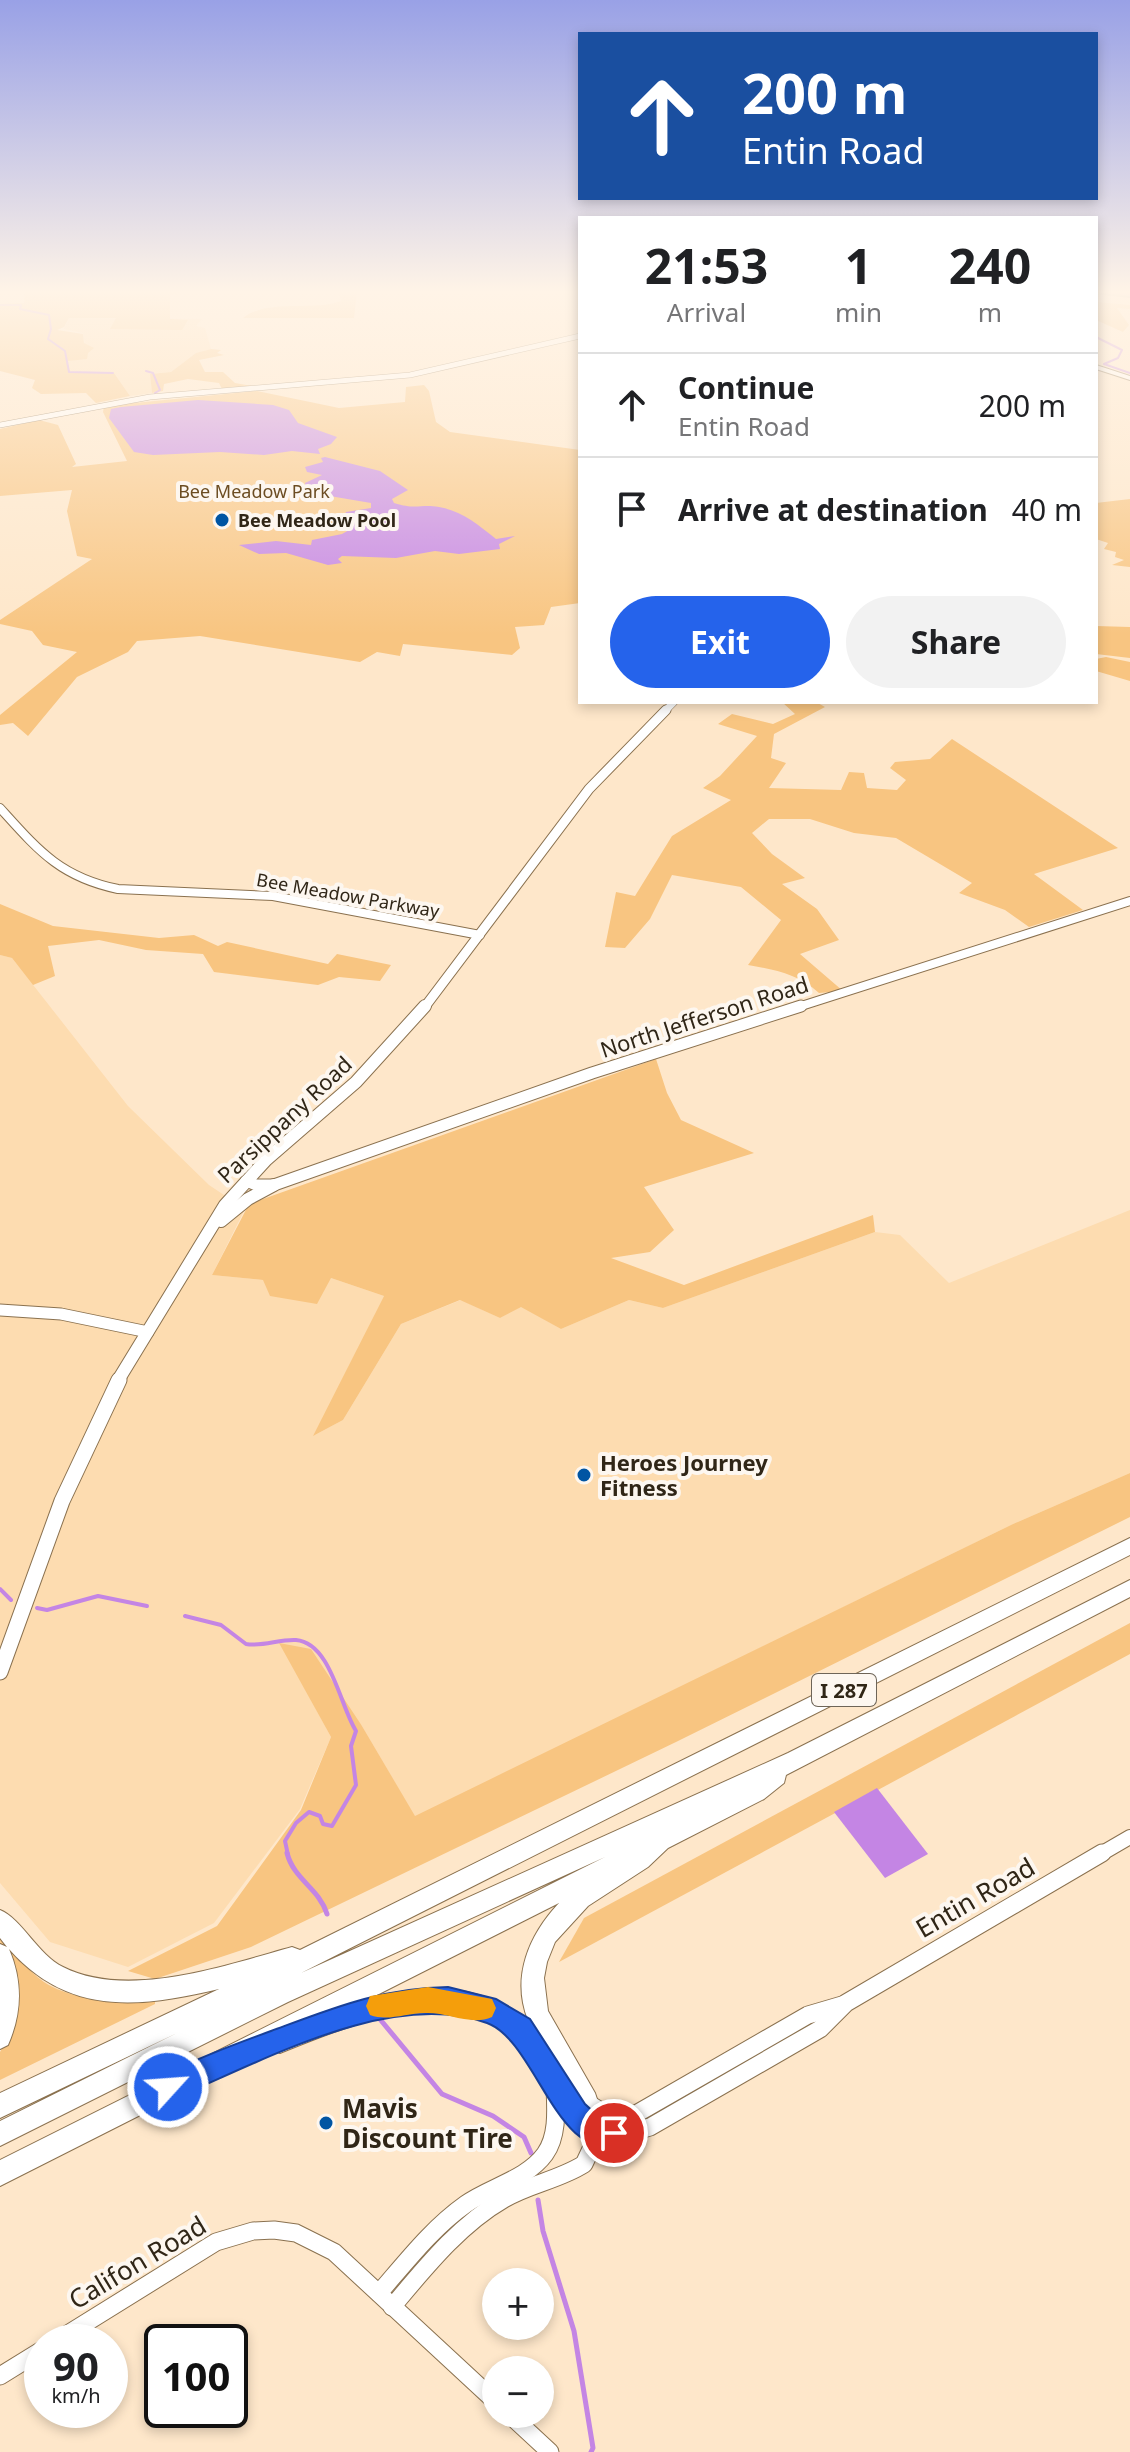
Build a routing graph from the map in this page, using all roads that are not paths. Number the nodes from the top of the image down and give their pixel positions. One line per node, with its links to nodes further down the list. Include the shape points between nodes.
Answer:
1 (99, 406): 2 (street)
2 (0, 425)
3 (672, 704): 6 (main road, Parsippany Road, via 586,792)
4 (0, 808): 6 (street, Bee Meadow Parkway, via 55,867 94,885 261,894)
5 (1130, 901): 8 (street, North Jefferson Road, via 605,1069)
6 (480, 935): 7 (main road, Parsippany Road, via 385,1055)
7 (249, 1177): 8 (street, North Jefferson Road); 9 (street, North Jefferson Road, via 256,1185); 10 (main road, Parsippany Road)
8 (292, 1178): 9 (street, North Jefferson Road)
9 (274, 1185): 10 (main road, via 239,1205)
10 (207, 1235): 12 (main road, Parsippany Road)
11 (0, 1310): 12 (street, via 61,1314)
12 (148, 1332): 15 (main road, Parsippany Road, via 100,1415 62,1501)
13 (1130, 1546): 20 (highway, I 287)
14 (1130, 1588): 16 (highway, I 287)
15 (0, 1672)
16 (796, 1760): 17 (highway, I 287, via 756,1792); 29 (highway, via 280,1994)
17 (664, 1837): 24 (highway, I 287); 26 (highway, via 642,1862 561,1915 540,1944 533,1990 539,2018)
18 (1130, 1837): 22 (street, Entin Road)
19 (0, 1921): 20 (highway, via 51,1973 113,1990 213,1979)
20 (328, 1948): 27 (highway, I 287)
21 (0, 1955): 23 (highway, via 9,1997)
22 (846, 2003): 26 (street, Entin Road, via 808,2015 636,2114 607,2115); 28 (street, Entin Road, via 820,2029 650,2127 626,2134)
23 (0, 2037)
24 (196, 2073): 25 (highway, via 359,2011 428,2000 467,2004 509,2019 527,2036); 30 (highway, I 287)
25 (555, 2083): 28 (street); 31 (street, via 554,2132 538,2162 463,2205)
26 (586, 2102): 28 (street)
27 (0, 2106)
28 (590, 2127): 32 (street, via 592,2147 584,2164 506,2198 473,2220)
29 (0, 2134)
30 (0, 2173)
31 (379, 2293): 32 (street); 33 (street, Califon Road, via 334,2252 296,2233 253,2231 216,2242)
32 (392, 2307): 36 (street)
33 (84, 2324)
34 (24, 2361): 35 (street)
35 (0, 2376)
36 (482, 2389)
37 (524, 2428): 38 (street)
38 (550, 2452)

